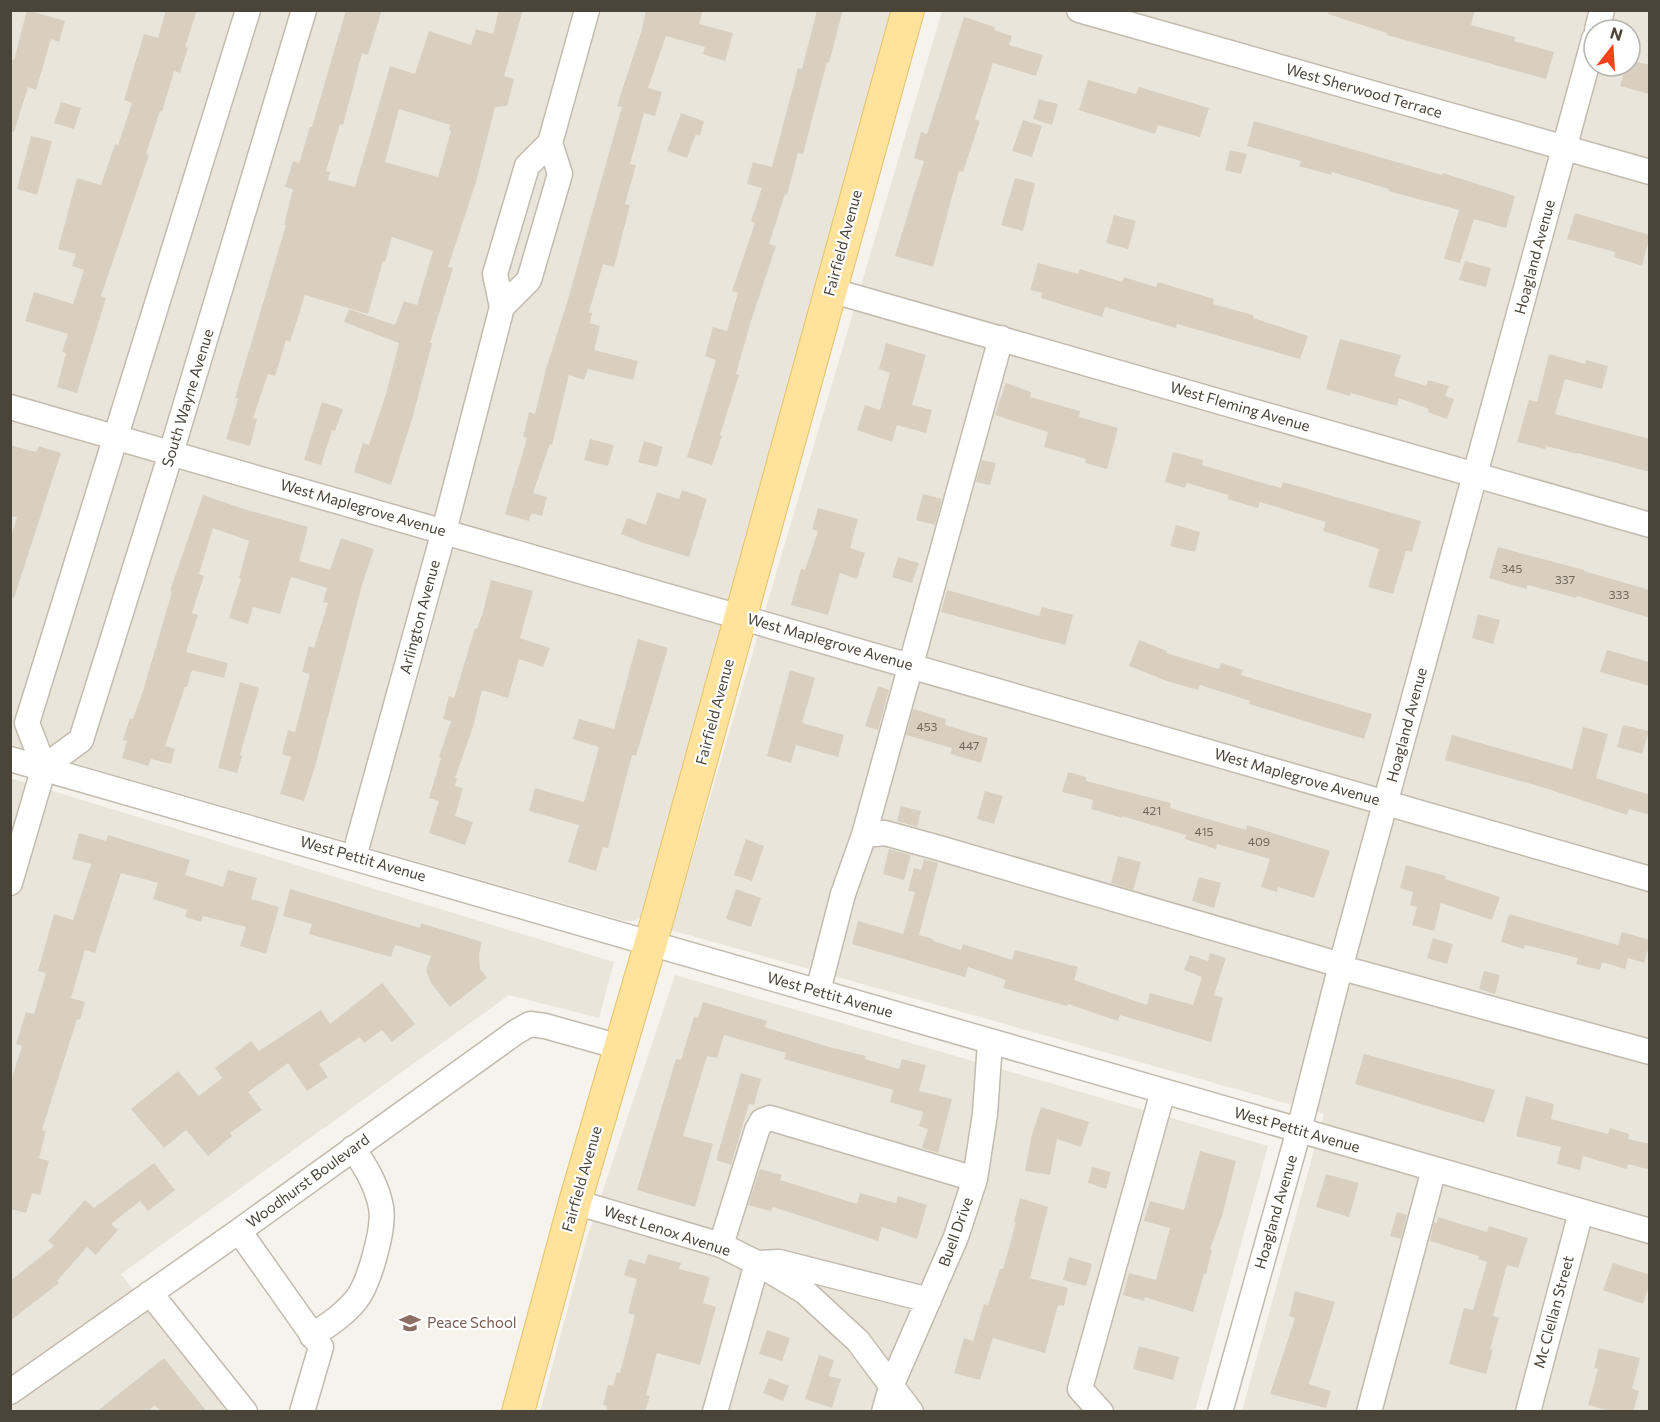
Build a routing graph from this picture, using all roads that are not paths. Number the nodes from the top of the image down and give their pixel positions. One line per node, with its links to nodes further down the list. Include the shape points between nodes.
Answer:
1 (248, 10): 14 (street)
2 (304, 10): 15 (street, South Wayne Avenue)
3 (587, 10): 7 (street, Arlington Avenue)
4 (908, 10): 10 (main road, Fairfield Avenue)
5 (1086, 11): 8 (street, West Sherwood Terrace)
6 (1583, 78): 8 (street, Hoagland Avenue)
7 (550, 143): 11 (street, Arlington Avenue, via 527,166 495,274); 11 (street, via 560,174 532,270 529,280)
8 (1564, 147): 9 (street, West Sherwood Terrace); 16 (street, Hoagland Avenue)
9 (1650, 172)
10 (830, 290): 12 (street, West Fleming Avenue); 19 (main road, Fairfield Avenue)
11 (502, 307): 18 (street, Arlington Avenue)
12 (1001, 339): 16 (street, West Fleming Avenue); 20 (street)
13 (10, 407): 14 (street, West Maplegrove Avenue)
14 (116, 438): 15 (street, West Maplegrove Avenue); 22 (street, via 27,723)
15 (171, 453): 18 (street, West Maplegrove Avenue); 22 (street, South Wayne Avenue, via 81,740)
16 (1476, 476): 17 (street, West Fleming Avenue); 23 (street, Hoagland Avenue)
17 (1650, 525)
18 (444, 531): 19 (street, West Maplegrove Avenue); 25 (street, Arlington Avenue)
19 (741, 616): 20 (street, West Maplegrove Avenue); 28 (main road, Fairfield Avenue)
20 (910, 666): 23 (street, West Maplegrove Avenue); 24 (street)
21 (10, 759): 22 (street, West Pettit Avenue)
22 (44, 767): 25 (street, West Pettit Avenue); 27 (street)
23 (1386, 803): 26 (street, West Maplegrove Avenue); 29 (street, Hoagland Avenue)
24 (864, 835): 29 (street, via 885,833); 30 (street, via 843,894)
25 (354, 856): 28 (street, West Pettit Avenue)
26 (1650, 879)
27 (10, 883)
28 (651, 942): 30 (street, West Pettit Avenue); 32 (main road, Fairfield Avenue)
29 (1341, 965): 33 (street); 35 (street, Hoagland Avenue)
30 (818, 991): 31 (street, West Pettit Avenue)
31 (990, 1042): 34 (street, West Pettit Avenue); 38 (street, Buell Drive)
32 (620, 1047): 36 (street, Woodhurst Boulevard, via 530,1024); 39 (main road, Fairfield Avenue)
33 (1650, 1052)
34 (1163, 1091): 35 (street, West Pettit Avenue); 56 (street, via 1080,1389)
35 (1299, 1130): 37 (street, West Pettit Avenue); 57 (street, Hoagland Avenue)
36 (353, 1148): 41 (street, Woodhurst Boulevard); 47 (street, via 376,1190 381,1209 378,1242 369,1276 357,1299)
37 (1434, 1169): 40 (street, West Pettit Avenue); 58 (street)
38 (975, 1179): 43 (street, via 770,1118 762,1121 757,1130); 46 (street, Buell Drive, via 957,1237)
39 (575, 1202): 43 (street, West Lenox Avenue); 52 (main road, Fairfield Avenue)
40 (1581, 1212): 42 (street, West Pettit Avenue); 59 (street, Mc Clellan Street)
41 (239, 1231): 45 (street, Woodhurst Boulevard); 47 (street)
42 (1650, 1231)
43 (721, 1245): 44 (street, West Lenox Avenue)
44 (757, 1263): 46 (street, via 779,1262); 48 (street, West Lenox Avenue, via 805,1292 858,1341); 53 (street)
45 (150, 1293): 49 (street, Woodhurst Boulevard); 50 (street)
46 (929, 1300): 48 (street, Buell Drive)
47 (312, 1336): 51 (street, via 321,1347)
48 (892, 1384): 54 (street, Buell Drive); 55 (street, West Lenox Avenue)
49 (10, 1392)
50 (245, 1412)
51 (302, 1412)
52 (518, 1412)
53 (715, 1412)
54 (884, 1412)
55 (911, 1412)
56 (1101, 1412)
57 (1220, 1412)
58 (1368, 1412)
59 (1528, 1412)

